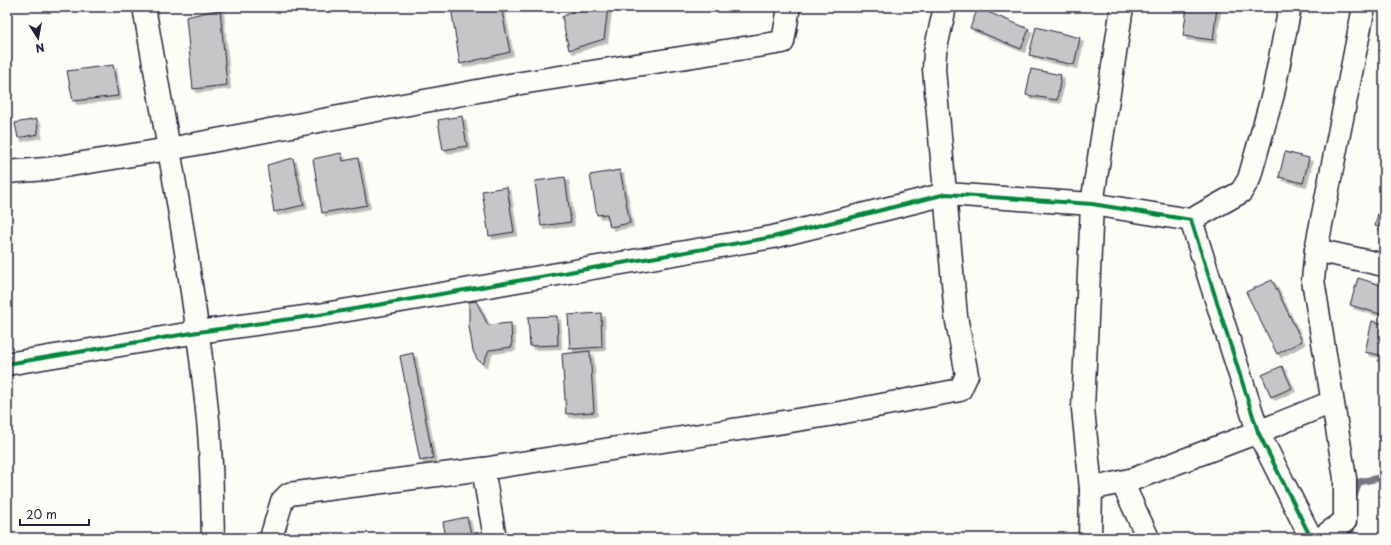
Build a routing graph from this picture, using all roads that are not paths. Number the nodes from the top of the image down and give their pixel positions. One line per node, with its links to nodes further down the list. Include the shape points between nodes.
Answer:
1 (144, 7): 7 (street)
2 (789, 7): 7 (street, via 783,42 515,84)
3 (945, 7): 9 (street, via 934,69)
4 (1122, 7): 10 (street)
5 (1290, 7): 11 (street, via 1273,94 1249,179 1241,192)
6 (1364, 7): 12 (street)
7 (169, 149): 8 (street, via 46,169); 14 (street)
8 (7, 172)
9 (946, 194): 10 (street); 14 (street, via 773,237 319,315); 18 (street, via 956,316 967,375 960,390 829,415)
10 (1092, 204): 11 (street); 20 (street, via 1083,409)
11 (1191, 220): 17 (street)
12 (1316, 250): 13 (street); 16 (street, via 1312,280)
13 (1384, 265)
14 (198, 332): 15 (street); 21 (street, via 208,422)
15 (7, 364)
16 (1332, 402): 17 (street); 27 (street, via 1345,478 1344,521)
17 (1258, 432): 19 (street); 26 (street)
18 (483, 469): 22 (street, via 288,494 282,500); 23 (street)
19 (1122, 482): 20 (street); 25 (street)
20 (1092, 489): 24 (street)
21 (213, 538)
22 (271, 538)
23 (495, 538)
24 (1090, 538)
25 (1148, 538)
26 (1311, 538)
27 (1321, 538)

